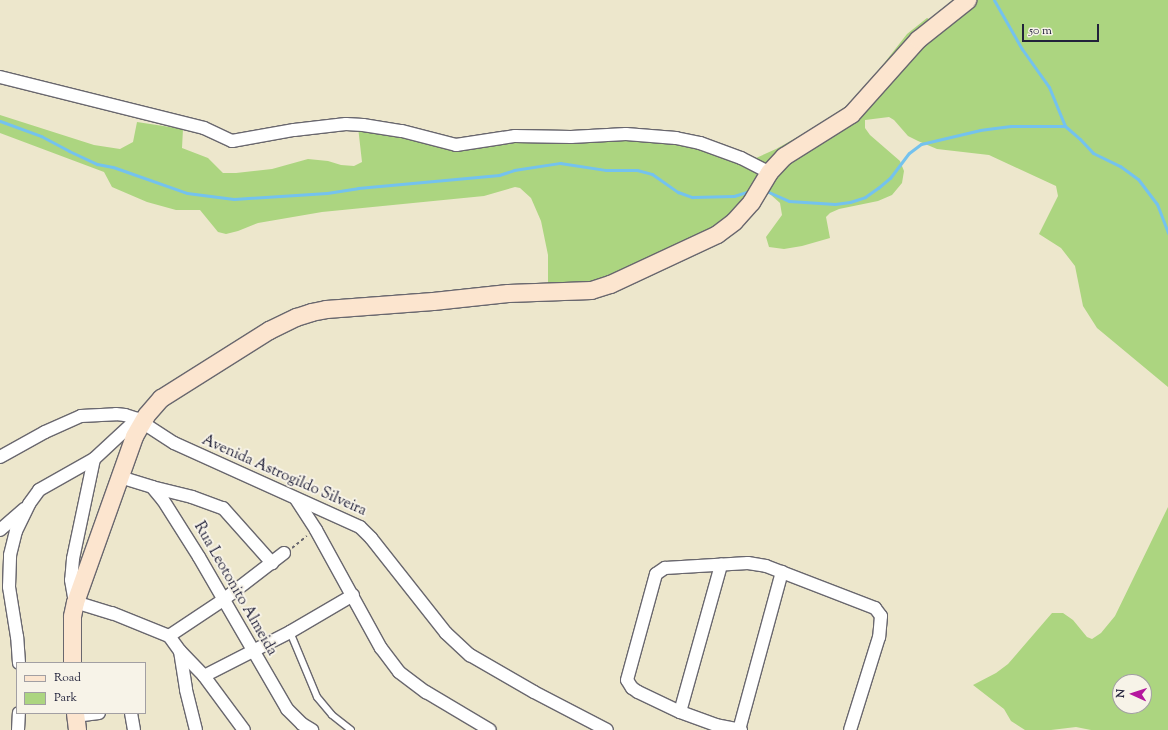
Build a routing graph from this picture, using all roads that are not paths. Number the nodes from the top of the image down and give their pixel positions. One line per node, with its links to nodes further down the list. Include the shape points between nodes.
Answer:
1 (967, 0): 3 (street, via 918,39 851,114 793,149)
2 (0, 77): 3 (street, via 204,128 232,141 346,124 363,124 402,131 456,145 515,136 632,135 676,138 700,143 741,158)
3 (769, 172): 4 (street, via 751,202 734,221 717,234 610,284 591,290 508,293 312,312 269,330 194,376 161,398)
4 (139, 421): 5 (street, Avenida Astrogildo Silveira, via 116,414 81,416); 6 (street); 7 (street); 9 (street, Avenida Astrogildo Silveira, via 174,443)
5 (0, 457)
6 (94, 459): 10 (street, via 39,490); 18 (street, via 73,559 71,580)
7 (120, 477): 8 (street); 18 (street)
8 (152, 487): 13 (street, via 223,508); 17 (street, Rua Leotonito Almeida, via 176,520)
9 (296, 499): 16 (street); 38 (street, Avenida Astrogildo Silveira, via 364,530 446,633 470,655)
10 (29, 504): 11 (street); 23 (street, via 16,531 8,570)
11 (0, 530)
12 (284, 553): 13 (street)
13 (272, 563): 17 (street)
14 (721, 565): 15 (street, via 748,563); 26 (street); 26 (street, via 665,568 656,574 627,676 629,685 638,692)
15 (782, 572): 39 (street); 40 (street, via 875,608 881,616 879,637)
16 (353, 595): 19 (street); 37 (street, via 381,648 399,672 426,692)
17 (223, 600): 20 (street); 22 (street, Rua Leotonito Almeida)
18 (75, 602): 20 (street, via 112,613); 24 (street, via 72,616)
19 (290, 632): 22 (street); 36 (lane, via 317,697 332,715)
20 (169, 636): 21 (street)
21 (180, 651): 25 (street); 33 (street)
22 (254, 651): 25 (street); 35 (street, Rua Leotonito Almeida, via 287,709)
23 (19, 662)
24 (72, 662)
25 (204, 676): 34 (street)
26 (680, 712): 39 (street, via 716,725)
27 (19, 714): 31 (street)
28 (96, 714): 30 (street)
29 (130, 714): 32 (street)
30 (76, 720)
31 (18, 730)
32 (134, 730)
33 (196, 730)
34 (244, 730)
35 (312, 730)
36 (351, 730)
37 (490, 730)
38 (607, 730)
39 (740, 730)
40 (850, 730)

